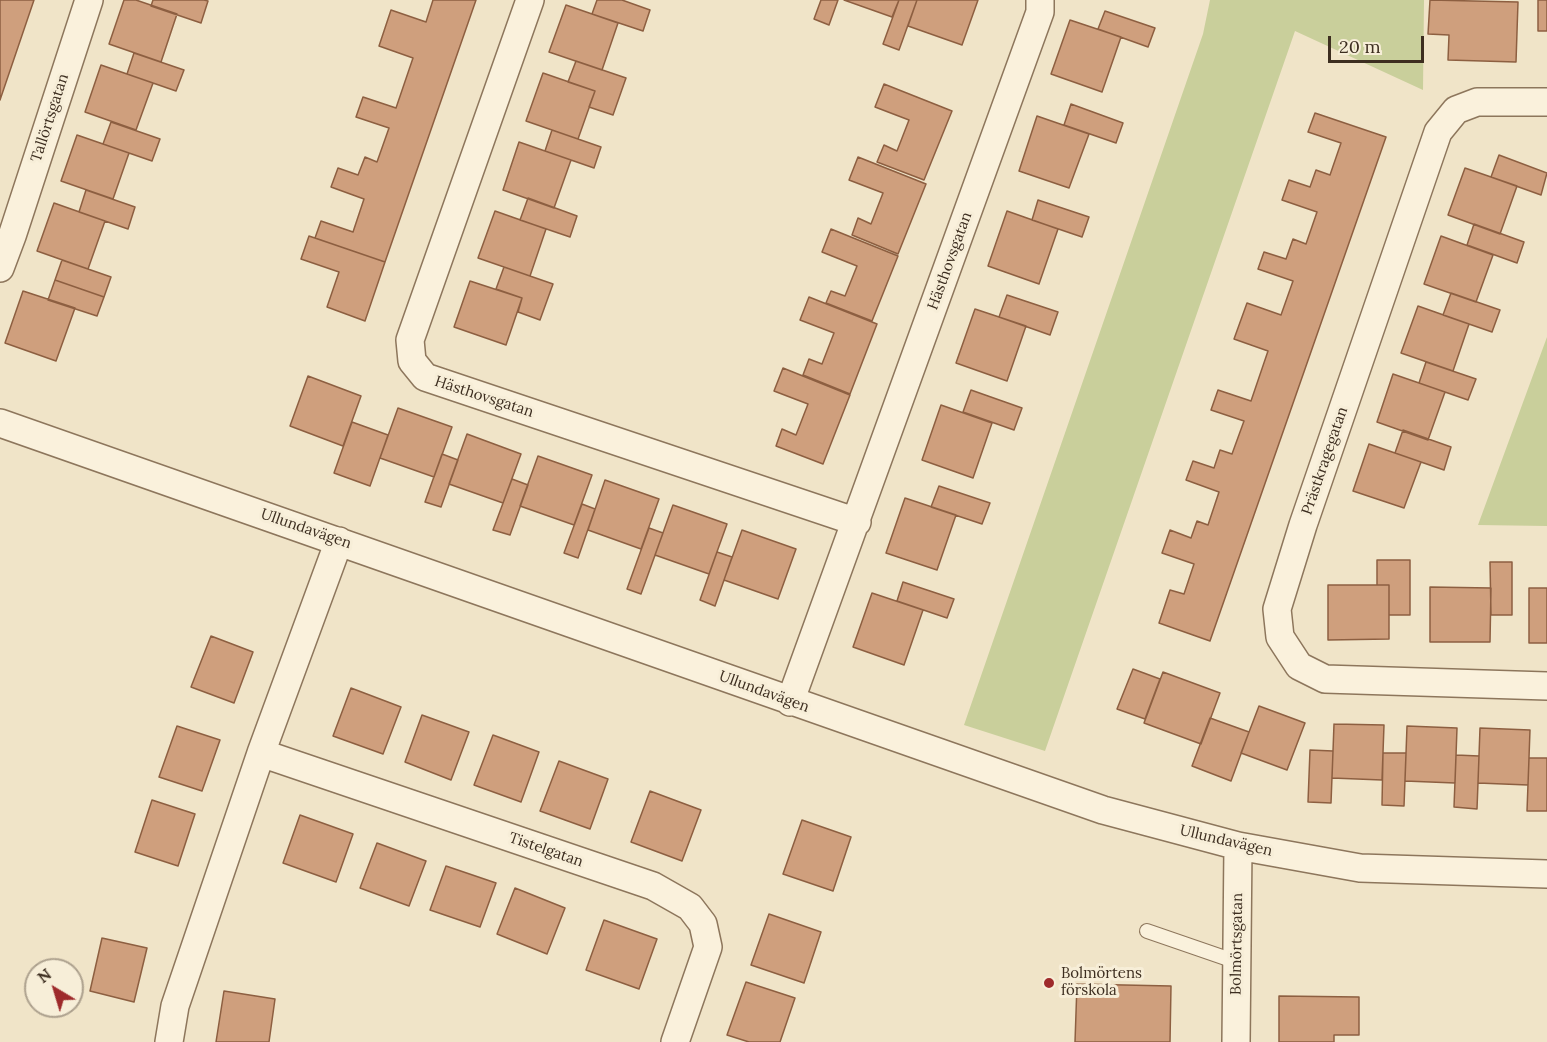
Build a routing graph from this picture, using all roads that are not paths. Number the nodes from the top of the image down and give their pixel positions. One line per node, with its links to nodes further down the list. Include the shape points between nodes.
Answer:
1 (89, 0): 5 (street, Tallörtsgatan)
2 (530, 0): 8 (street, Hästhovsgatan, via 410,339 412,361 424,377)
3 (1041, 0): 8 (street, Hästhovsgatan, via 1040,12)
4 (1547, 102): 10 (street, Prästkragegatan, via 1477,102 1456,110 1438,132 1277,609 1280,637 1299,666 1325,679)
5 (6, 234): 6 (street, Tallörtsgatan)
6 (0, 268)
7 (0, 423): 9 (street, Ullundavägen)
8 (857, 522): 11 (street, Hästhovsgatan)
9 (339, 540): 11 (street, Ullundavägen); 12 (street)
10 (1547, 686)
11 (790, 702): 13 (street, Ullundavägen, via 1103,810)
12 (261, 753): 17 (street, via 175,1006); 18 (street, Tistelgatan, via 653,886 690,907 703,924 708,947)
13 (1238, 846): 14 (street, Ullundavägen, via 1360,868); 16 (street, Bolmörtsgatan)
14 (1547, 874)
15 (1147, 931): 16 (lane)
16 (1236, 962): 19 (street, Bolmörtsgatan)
17 (169, 1042)
18 (675, 1042)
19 (1236, 1042)

